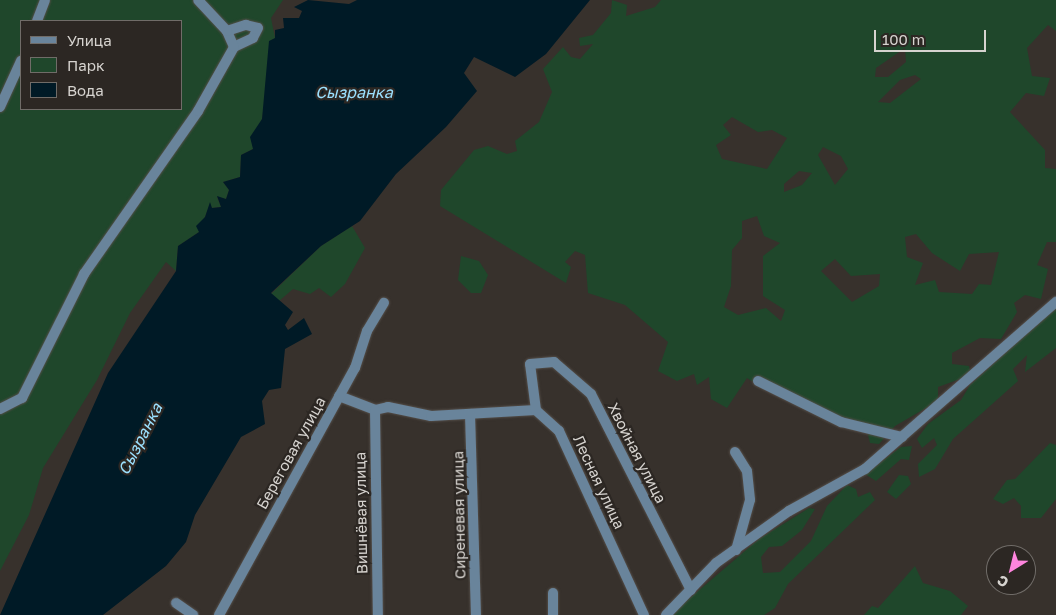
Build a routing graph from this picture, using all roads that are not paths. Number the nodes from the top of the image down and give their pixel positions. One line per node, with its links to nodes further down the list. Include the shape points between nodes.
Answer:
1 (44, 0): 3 (street)
2 (198, 0): 4 (street)
3 (37, 20)
4 (227, 31): 5 (street); 5 (street, via 246,25 258,28 253,38)
5 (234, 46): 12 (street, via 198,111 84,274 22,398)
6 (20, 63): 7 (street)
7 (0, 107)
8 (1056, 302): 16 (street)
9 (384, 303): 11 (street, Береговая улица)
10 (758, 381): 16 (street, via 841,422)
11 (340, 396): 13 (street); 23 (street, Береговая улица)
12 (0, 409)
13 (375, 410): 15 (street, via 388,408 431,416); 24 (street, Вишнёвая улица)
14 (536, 410): 15 (street); 19 (street, Хвойная улица, via 530,364 554,362 591,394); 27 (street, Лесная улица, via 559,431)
15 (470, 414): 25 (street, Сиреневая улица)
16 (902, 437): 18 (street, via 865,469 789,511)
17 (735, 452): 18 (street, via 747,471 750,500)
18 (736, 550): 19 (street)
19 (690, 590): 28 (street)
20 (553, 593): 26 (street)
21 (176, 603): 22 (street)
22 (193, 615)
23 (219, 615)
24 (378, 615)
25 (476, 615)
26 (553, 615)
27 (644, 615)
28 (666, 615)

